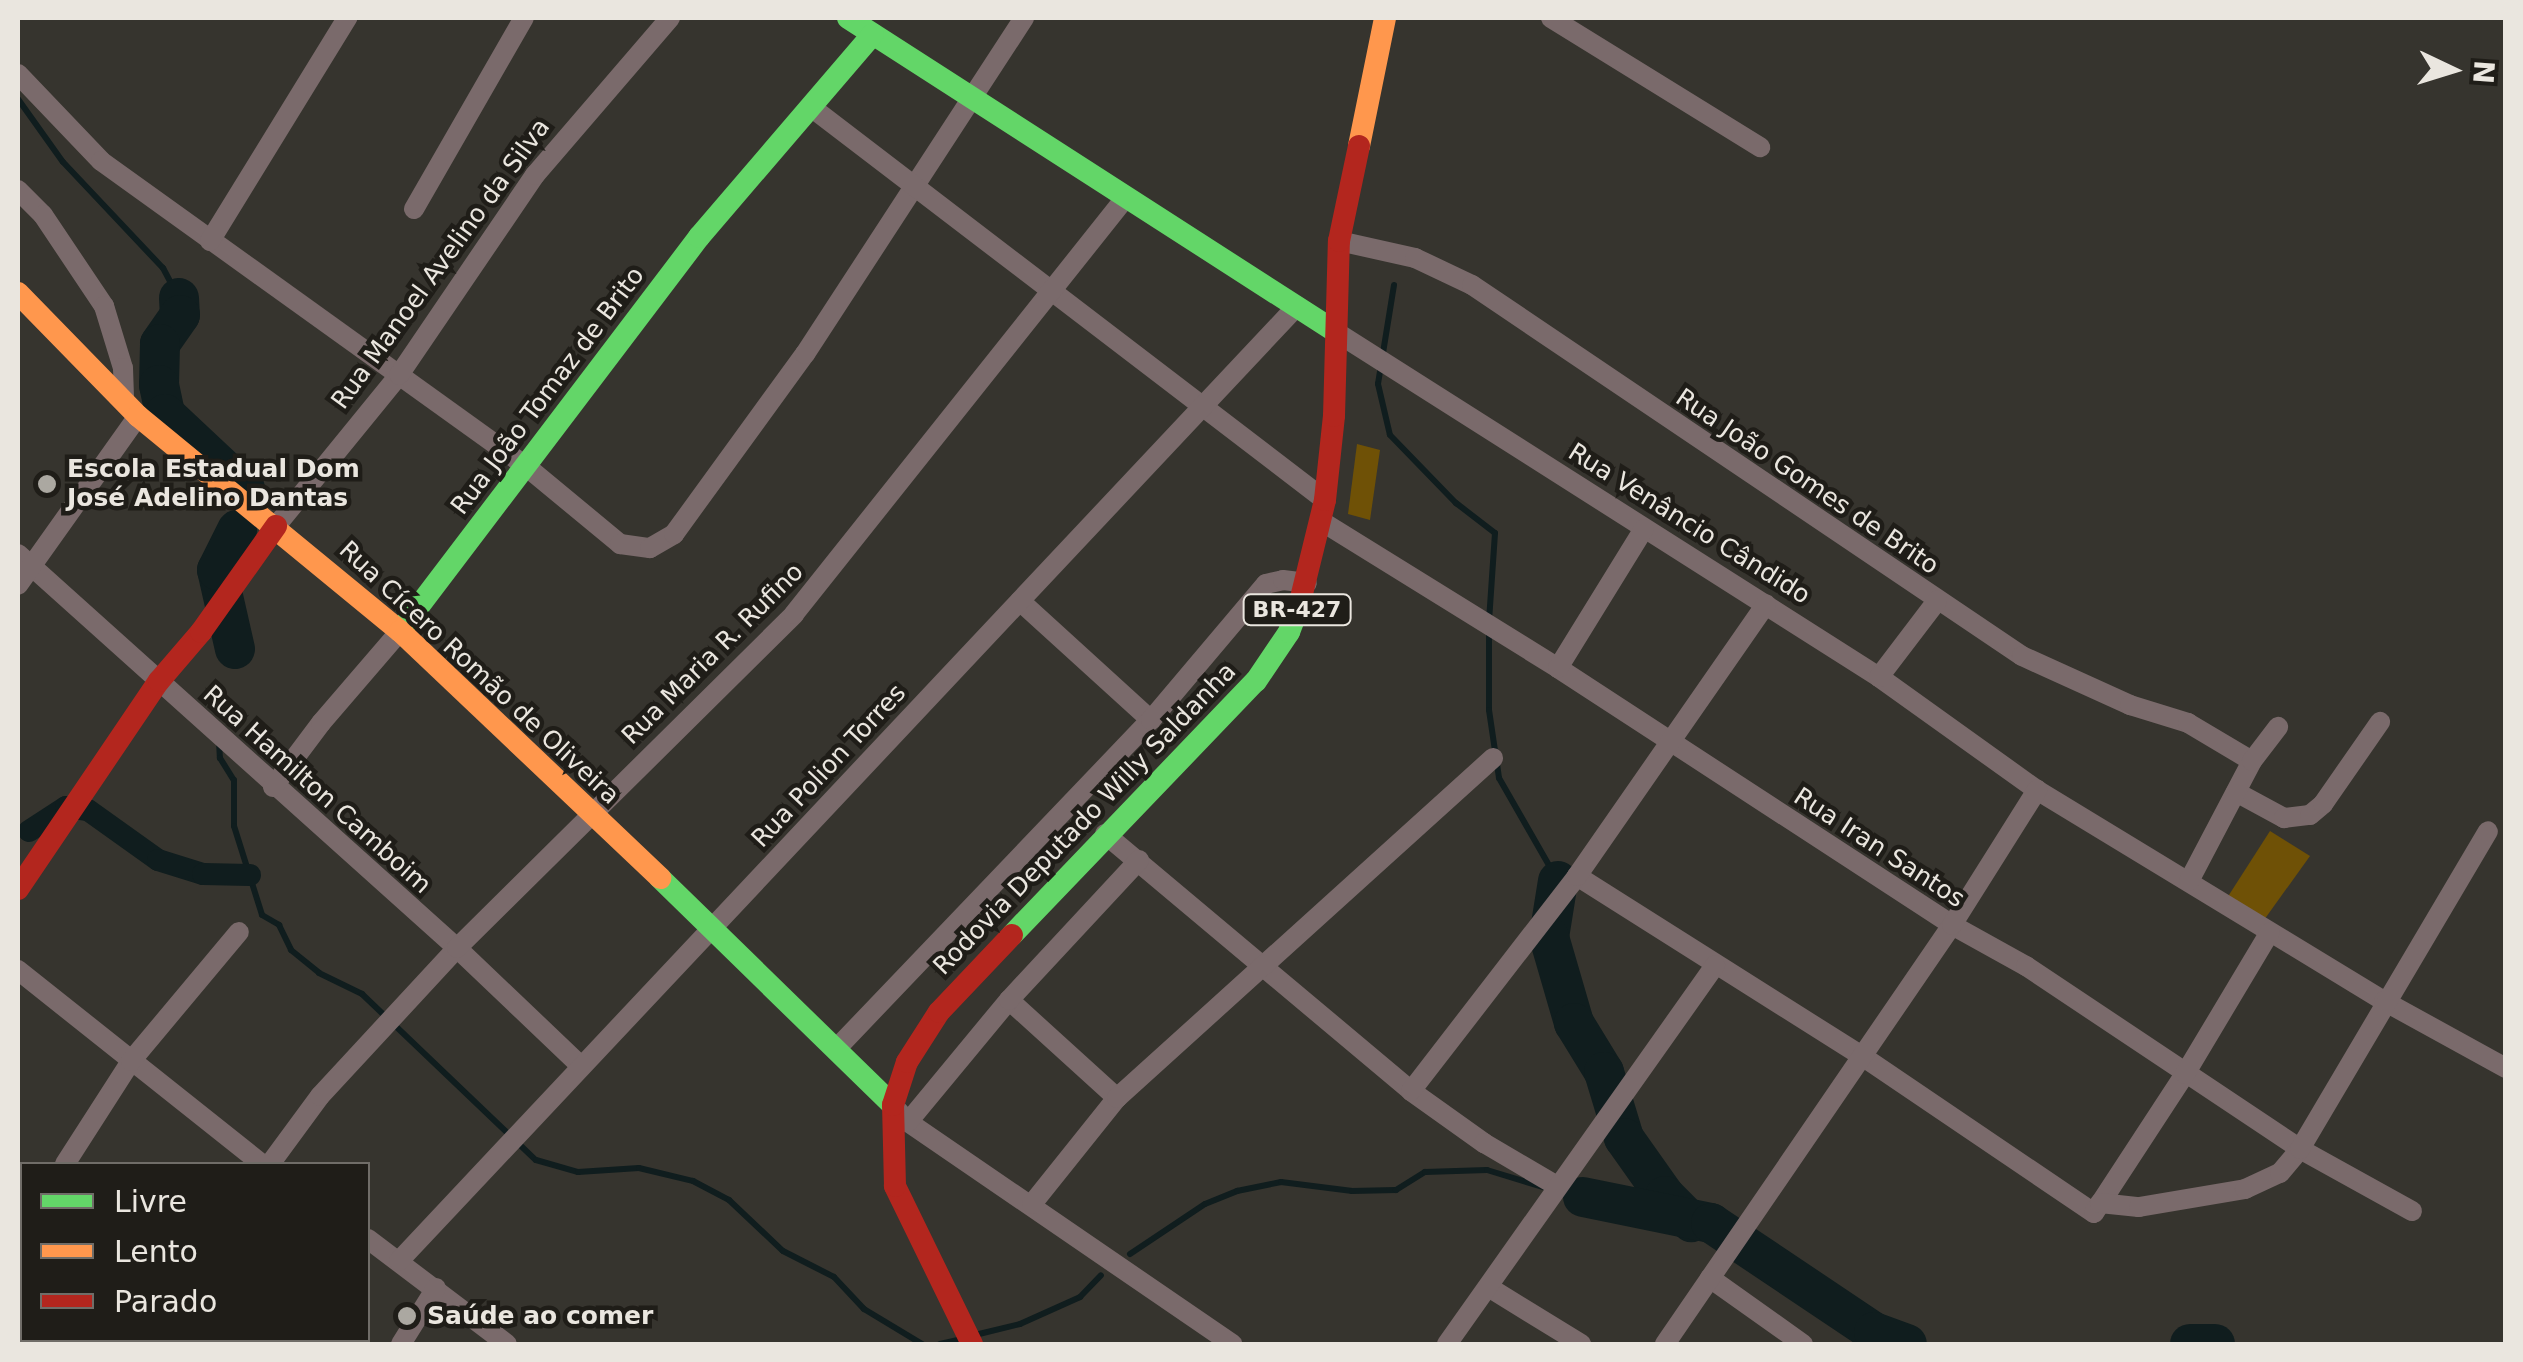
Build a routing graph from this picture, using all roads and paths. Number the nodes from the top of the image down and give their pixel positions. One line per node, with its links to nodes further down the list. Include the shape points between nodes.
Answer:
1 (347, 18): 17 (street)
2 (524, 18): 16 (street)
3 (670, 18): 23 (street, Rua Manoel Avelino da Silva, via 534,176)
4 (848, 18): 8 (street, Rua Venâncio Cândido)
5 (1024, 18): 10 (street)
6 (1385, 18): 18 (street, Rodovia Deputado Willy Saldanha / BR-427)
7 (1551, 18): 12 (street)
8 (873, 34): 10 (street, Rua Venâncio Cândido); 11 (street, Rua João Tomaz de Brito)
9 (18, 74): 17 (street, via 101,161)
10 (972, 97): 13 (street); 15 (street, Rua Venâncio Cândido)
11 (811, 108): 13 (street, Rua Iran Santos); 26 (street, Rua João Tomaz de Brito, via 636,317)
12 (1760, 147)
13 (912, 185): 20 (street, Rua Iran Santos); 26 (street, via 805,354 674,534 650,548 620,544)
14 (18, 190): 25 (street, via 43,215 104,306)
15 (1126, 197): 20 (street, Rua Maria R. Rufino); 21 (street, Rua Venâncio Cândido)
16 (414, 209)
17 (210, 240): 23 (street)
18 (1338, 241): 22 (street, Rodovia Deputado Willy Saldanha / BR-427); 34 (street, Rua João Gomes de Brito, via 1415,258 1472,285)
19 (18, 293): 25 (street, Rua Cícero Romão de Oliveira)
20 (1050, 294): 24 (street, Rua Iran Santos); 49 (street, Rua Maria R. Rufino, via 794,614)
21 (1297, 306): 22 (street, Rua Venâncio Cândido); 24 (street, Rua Polion Torres)
22 (1336, 332): 27 (street, Rodovia Deputado Willy Saldanha / BR-427); 29 (street, Rua Venâncio Cândido)
23 (400, 375): 26 (street); 28 (street, Rua Manoel Avelino da Silva)
24 (1203, 406): 27 (street, Rua Iran Santos); 33 (street, Rua Polion Torres)
25 (131, 408): 28 (street, Rua Cícero Romão de Oliveira); 30 (street)
26 (527, 467): 36 (street, Rua João Tomaz de Brito)
27 (1323, 510): 31 (street, Rodovia Deputado Willy Saldanha / BR-427); 37 (street, Rua Iran Santos)
28 (276, 526): 36 (street, Rua Cícero Romão de Oliveira); 39 (street, Rua Manoel Avelino da Silva)
29 (1644, 529): 35 (street, Rua Venâncio Cândido); 37 (street)
30 (25, 560): 32 (street); 39 (street, Rua Hamilton Camboim)
31 (1307, 583): 40 (street, via 1266,584); 51 (street, Rodovia Deputado Willy Saldanha / BR-427, via 1289,632 1256,681)
32 (18, 585)
33 (1020, 601): 40 (street); 57 (street, Rua Polion Torres)
34 (1937, 601): 38 (street); 45 (street, Rua João Gomes de Brito, via 2061,677 2188,723)
35 (1766, 604): 38 (street, Rua Venâncio Cândido); 43 (street)
36 (400, 632): 46 (street, Rua João Tomaz de Brito); 49 (street, Rua Cícero Romão de Oliveira)
37 (1558, 668): 43 (street, Rua Iran Santos)
38 (1879, 677): 47 (street, Rua Venâncio Cândido)
39 (159, 682): 46 (street, Rua Hamilton Camboim); 55 (street, Rua Manoel Avelino da Silva)
40 (1151, 720): 66 (street)
41 (2380, 722): 48 (street, via 2322,804 2298,818 2271,814)
42 (2278, 727): 45 (street)
43 (1670, 742): 53 (street); 56 (street, Rua Iran Santos)
44 (1492, 758): 61 (street)
45 (2252, 760): 48 (street)
46 (273, 787): 60 (street, Rua Hamilton Camboim)
47 (2037, 790): 54 (street, Rua Venâncio Cândido); 56 (street)
48 (2236, 792): 54 (street)
49 (590, 811): 57 (street, Rua Cícero Romão de Oliveira); 60 (street, Rua Maria R. Rufino)
50 (2488, 831): 65 (street)
51 (1106, 834): 52 (street); 74 (street, Rodovia Deputado Willy Saldanha / BR-427, via 939,1012 906,1062)
52 (1139, 860): 61 (street); 64 (street)
53 (1576, 876): 62 (street); 72 (street)
54 (2189, 881): 59 (street, Rua Venâncio Cândido)
55 (18, 888)
56 (1952, 925): 67 (street); 71 (street, Rua Iran Santos, via 2026,966)
57 (711, 928): 66 (street, Rua Cícero Romão de Oliveira); 69 (street, Rua Polion Torres)
58 (239, 932): 68 (street)
59 (2270, 932): 65 (street, Rua Venâncio Cândido); 71 (street)
60 (457, 948): 69 (street, Rua Hamilton Camboim); 78 (street, Rua Maria R. Rufino)
61 (1260, 964): 72 (street); 73 (street)
62 (1715, 966): 67 (street); 79 (street)
63 (18, 970): 68 (street)
64 (1009, 1000): 73 (street); 74 (street)
65 (2384, 1001): 70 (street, Rua Venâncio Cândido); 75 (street)
66 (838, 1047): 74 (street, Rua Cícero Romão de Oliveira)
67 (1862, 1056): 81 (street); 85 (street)
68 (131, 1061): 76 (street); 77 (street)
69 (580, 1066): 84 (street, Rua Polion Torres)
70 (2506, 1068)
71 (2186, 1074): 75 (street, Rua Iran Santos); 81 (street)
72 (1411, 1091): 79 (street)
73 (1117, 1098): 80 (street)
74 (900, 1113): 80 (street); 90 (street, Rodovia Deputado Willy Saldanha / BR-427, via 896,1186)
75 (2300, 1149): 81 (street, via 2280,1173 2245,1190); 82 (street, Rua Iran Santos)
76 (66, 1162)
77 (263, 1162)
78 (268, 1162)
79 (1557, 1186): 87 (street)
80 (1032, 1204): 91 (street)
81 (2097, 1208)
82 (2412, 1211)
83 (370, 1241): 84 (street)
84 (399, 1261): 86 (street)
85 (1710, 1278): 94 (street); 95 (street)
86 (436, 1288): 88 (street); 89 (street)
87 (1490, 1288): 92 (street); 93 (street)
88 (401, 1344)
89 (507, 1344)
90 (972, 1344)
91 (1232, 1344)
92 (1447, 1344)
93 (1582, 1344)
94 (1665, 1344)
95 (1803, 1344)

